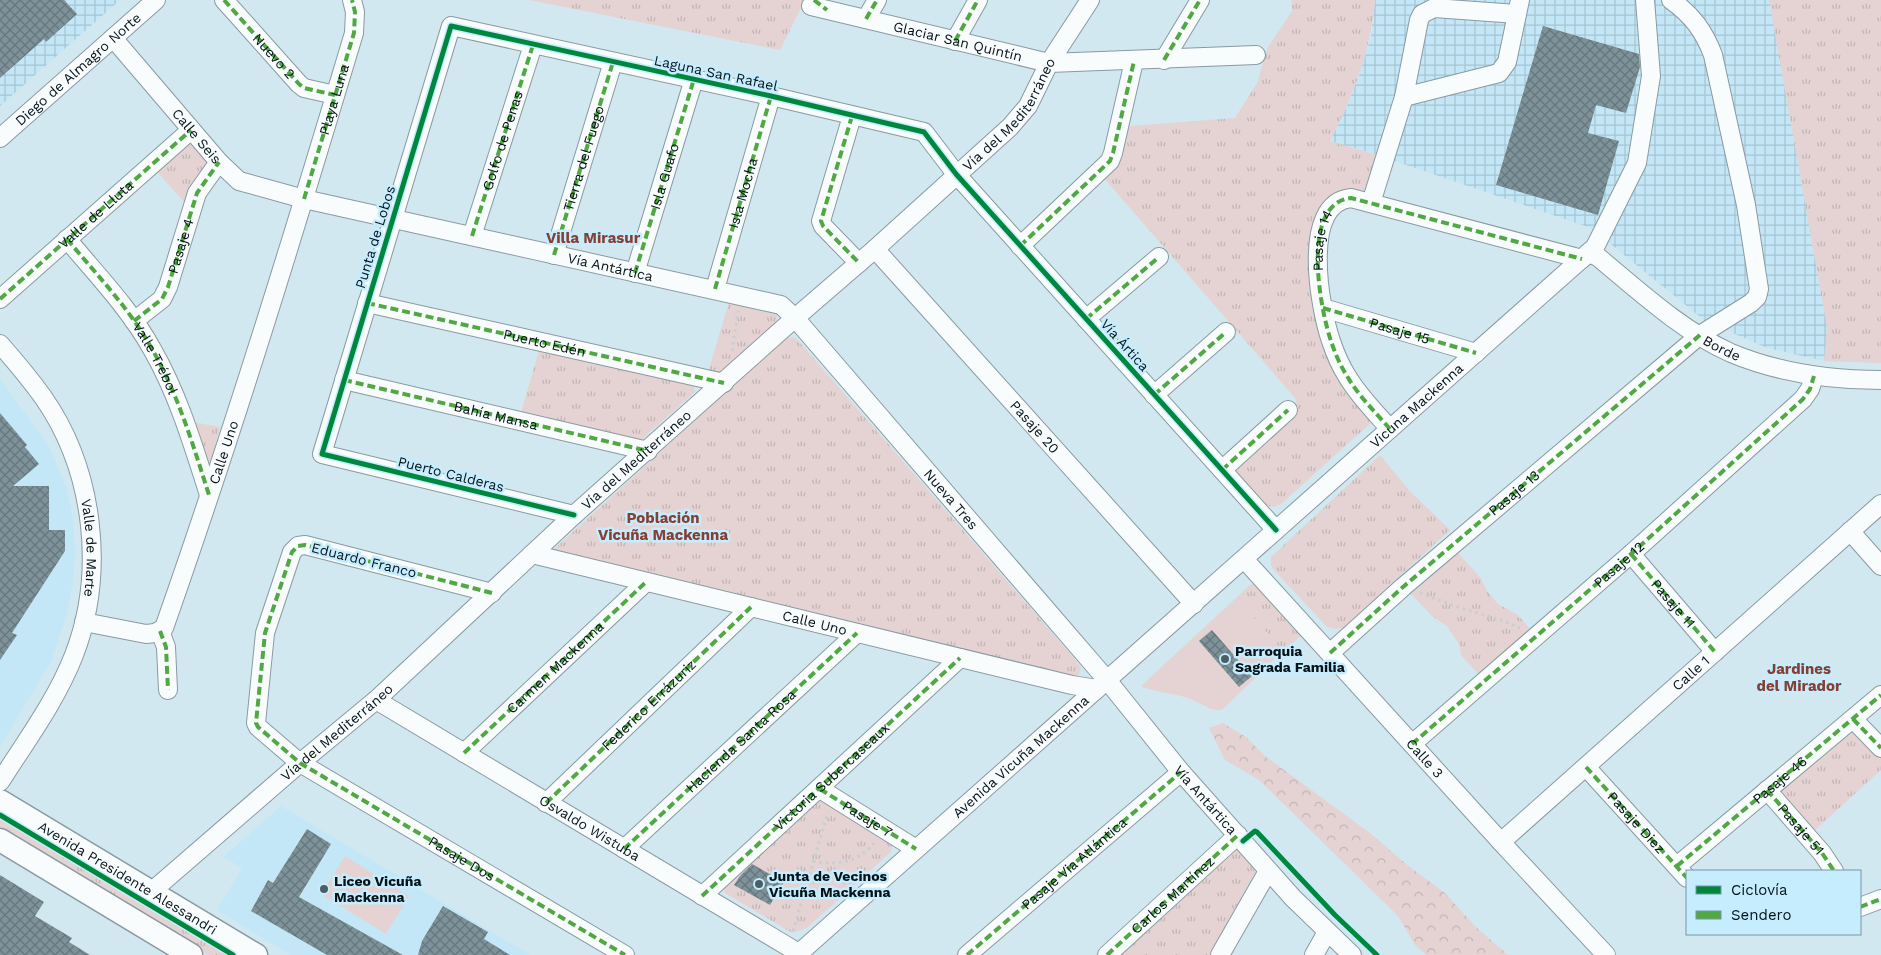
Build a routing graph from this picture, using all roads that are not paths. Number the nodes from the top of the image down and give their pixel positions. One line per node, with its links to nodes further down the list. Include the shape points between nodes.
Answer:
1 (156, 0): 14 (street, Diego de Almagro Norte)
2 (224, 0): 23 (street, Nuevo 2, via 299,84)
3 (352, 0): 23 (street, Playa Luna, via 354,33)
4 (877, 0): 12 (street)
5 (978, 0): 15 (street)
6 (1090, 0): 21 (street, Vía del Mediterráneo)
7 (1200, 0): 18 (street)
8 (1645, 0): 39 (street, Vicuna Mackenna, via 1651,76 1638,163 1595,247)
9 (1671, 0): 51 (street, Pasaje 13, via 1693,19 1713,55 1746,205 1759,289 1757,298 1751,303)
10 (810, 6): 12 (street, Glaciar San Quintín)
11 (1518, 7): 25 (street, via 1507,62 1499,73); 25 (street, via 1434,8 1422,14 1418,20)
12 (866, 19): 15 (street, Glaciar San Quintín)
13 (451, 26): 16 (street, Laguna San Rafael); 33 (street, Punta de Lobos)
14 (113, 38): 27 (street, Calle Seis); 28 (street, Diego de Almagro Norte)
15 (955, 41): 21 (street, Glaciar San Quintín)
16 (533, 45): 20 (street, Laguna San Rafael); 34 (street, Golfo de Penas)
17 (1256, 55): 18 (street, Glaciar San Quintín)
18 (1164, 60): 19 (street, Glaciar San Quintín)
19 (1134, 61): 21 (street, Glaciar San Quintín); 36 (street, via 1110,161)
20 (613, 62): 22 (street, Laguna San Rafael); 38 (street, Tierra del Fuego)
21 (1049, 63): 30 (street, Vía del Mediterráneo, via 1020,117)
22 (694, 79): 24 (street, Laguna San Rafael); 42 (street, Isla Guafo)
23 (335, 95): 31 (street, Playa Luna)
24 (771, 96): 26 (street, Laguna San Rafael); 43 (street, Isla Mocha)
25 (1404, 97): 32 (street)
26 (852, 116): 30 (street, Laguna San Rafael, via 924,132); 41 (street, via 821,221)
27 (191, 130): 29 (street, Calle Seis); 35 (street, Valle de Lluta)
28 (0, 138)
29 (219, 162): 31 (street, Calle Seis, via 239,181); 49 (street, Pasaje 4, via 197,193 168,288 162,299)
30 (956, 174): 36 (street, Vía Ártica); 37 (street, Vía del Mediterráneo)
31 (304, 199): 33 (street, Vía Antártica); 64 (street, Calle Uno)
32 (1371, 203): 39 (street, Pasaje 14); 46 (street, Pasaje 14, via 1344,199 1334,205 1323,220 1318,250)
33 (393, 217): 34 (street, Vía Antártica); 45 (street, Punta de Lobos)
34 (472, 236): 38 (street, Vía Antártica)
35 (67, 240): 44 (street, Valle de Lluta); 49 (street, Valle Trébol)
36 (1020, 246): 48 (street, Vía Ártica)
37 (875, 249): 41 (street, Vía del Mediterráneo); 75 (street, Pasaje 20)
38 (554, 255): 42 (street, Vía Antártica)
39 (1585, 256): 51 (street, Borde, via 1598,257 1667,313); 53 (street, Vicuna Mackenna)
40 (1158, 257): 48 (street)
41 (859, 263): 47 (street, Vía del Mediterráneo)
42 (635, 273): 43 (street, Vía Antártica)
43 (715, 289): 47 (street, Vía Antártica, via 777,303)
44 (0, 300)
45 (367, 303): 55 (street, Punta de Lobos); 57 (street, Puerto Edén)
46 (1323, 308): 53 (street, Pasaje 15); 60 (street, Pasaje 14, via 1330,340 1346,376)
47 (795, 318): 57 (street, Vía del Mediterráneo); 83 (street, Nueva Tres)
48 (1086, 319): 58 (street, Vía Ártica)
49 (134, 321): 64 (street, Valle Trébol, via 168,379)
50 (1226, 332): 58 (street)
51 (1700, 335): 54 (street, Borde, via 1730,352 1788,372); 81 (street, Pasaje 13)
52 (0, 344): 77 (street, Valle de Marte, via 44,398 70,448 79,475 92,551 92,574)
53 (1476, 353): 60 (street, Vicuna Mackenna)
54 (1814, 376): 56 (street, Borde); 70 (street, Pasaje 12, via 1803,399)
55 (344, 380): 61 (street, Bahía Mansa); 62 (street, Punta de Lobos)
56 (1881, 380)
57 (726, 381): 61 (street, Vía del Mediterráneo)
58 (1154, 395): 63 (street, Vía Ártica)
59 (1288, 410): 63 (street)
60 (1390, 429): 67 (street, Vicuna Mackenna)
61 (648, 451): 66 (street, Vía del Mediterráneo)
62 (322, 454): 66 (street, Puerto Calderas)
63 (1222, 470): 67 (street, Vía Ártica)
64 (209, 495): 78 (street, Calle Uno, via 164,628)
65 (1881, 504): 68 (street, Calle 1)
66 (574, 515): 69 (street, Vía del Mediterráneo)
67 (1276, 530): 71 (street, Vicuna Mackenna)
68 (1850, 531): 72 (street); 80 (street, Calle 1)
69 (532, 554): 73 (street, Calle Uno); 74 (street, Vía del Mediterráneo)
70 (1631, 554): 80 (street, Pasaje 11); 88 (street, Pasaje 12)
71 (1244, 558): 75 (street, Avenida Vicuña Mackenna); 81 (street, Calle 3)
72 (1881, 566)
73 (646, 582): 76 (street, Calle Uno); 90 (street, Carmen Mackenna)
74 (492, 593): 86 (street, Vía del Mediterráneo); 91 (street, Eduardo Franco, via 305,545 298,546 292,552 265,633 256,723)
75 (1194, 604): 83 (street, Avenida Vicuña Mackenna)
76 (751, 607): 79 (street, Calle Uno); 98 (street, Federico Errázuriz)
77 (84, 622): 78 (street, via 146,634); 94 (street, Valle de Marte, via 76,648 49,706)
78 (160, 631): 84 (street, via 166,647)
79 (857, 633): 82 (street, Calle Uno); 102 (street, Hacienda Santa Rosa)
80 (1715, 652): 92 (street, Calle 1)
81 (1330, 653): 88 (street, Calle 3)
82 (960, 658): 83 (street, Calle Uno, via 1072,685); 96 (street, Victoria Subercaseaux)
83 (1102, 685): 93 (street, Vía Antártica); 103 (street, Avenida Vicuña Mackenna)
84 (168, 690)
85 (1881, 694): 87 (street, Pasaje 46)
86 (376, 700): 90 (street, Osvaldo Wistuba); 91 (street, Vía del Mediterráneo)
87 (1853, 719): 89 (street); 95 (street, Pasaje 46)
88 (1412, 744): 101 (street, Calle 3)
89 (1881, 748)
90 (464, 754): 98 (street, Osvaldo Wistuba)
91 (300, 764): 107 (street, Vía del Mediterráneo); 115 (street, Pasaje Dos)
92 (1586, 767): 101 (street, Calle 1); 106 (street, Pasaje Diez)
93 (1181, 772): 99 (street, Vía Antártica); 116 (street, Pasaje Via Atlántica)
94 (0, 782)
95 (1767, 790): 104 (street, Pasaje 51); 106 (street, Pasaje 46)
96 (826, 793): 103 (street, Pasaje 7); 108 (street, Victoria Subercaseaux)
97 (0, 801): 107 (main road, Avenida Presidente Alessandri)
98 (546, 803): 102 (street, Osvaldo Wistuba)
99 (1238, 835): 105 (street, Vía Antártica); 117 (street, Carlos Martínez)
100 (0, 840): 113 (main road)
101 (1501, 842): 121 (street, Calle 3)
102 (624, 849): 108 (street, Osvaldo Wistuba)
103 (916, 849): 112 (street, Avenida Vicuña Mackenna)
104 (1833, 870)
105 (1268, 871): 111 (street, Vía Antártica); 118 (street)
106 (1682, 872)
107 (151, 892): 114 (main road, Avenida Presidente Alessandri)
108 (702, 896): 112 (street, Osvaldo Wistuba)
109 (1881, 899): 110 (street)
110 (1861, 907)
111 (1327, 932): 119 (street); 120 (street, Vía Antártica)
112 (800, 954)
113 (190, 955)
114 (256, 955)
115 (625, 955)
116 (967, 955)
117 (1106, 955)
118 (1220, 955)
119 (1314, 955)
120 (1352, 955)
121 (1606, 955)

